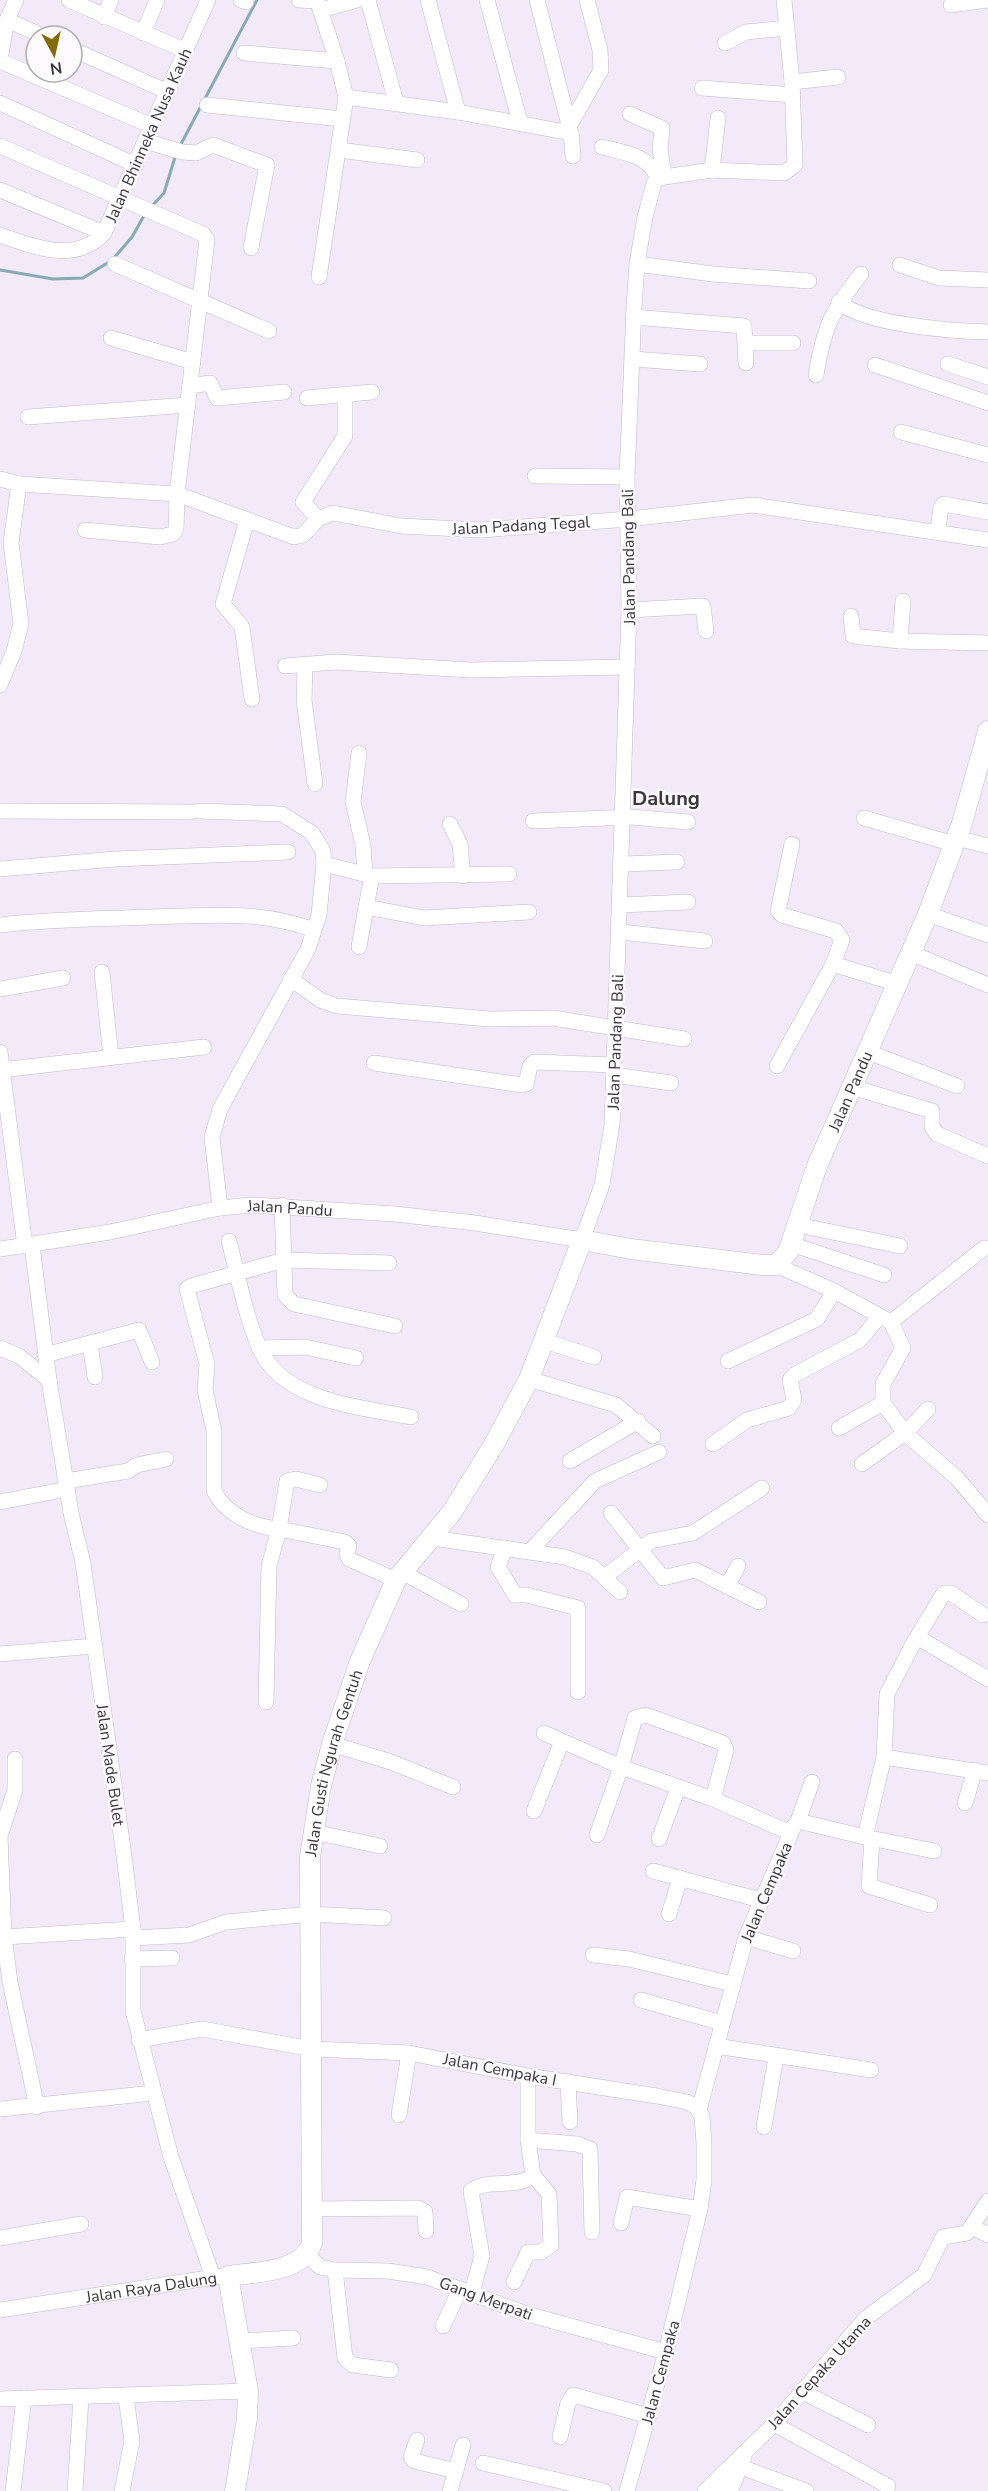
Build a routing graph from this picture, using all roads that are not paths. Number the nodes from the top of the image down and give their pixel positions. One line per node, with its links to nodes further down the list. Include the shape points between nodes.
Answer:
1 (16, 0): 18 (street)
2 (69, 0): 17 (street)
3 (111, 0): 17 (street)
4 (157, 0): 21 (street)
5 (208, 0): 23 (street, Jalan Bhinneka Nusa Kauh)
6 (299, 0): 15 (street)
7 (357, 0): 15 (street)
8 (368, 0): 33 (street)
9 (428, 0): 36 (street)
10 (487, 0): 40 (street)
11 (537, 0): 42 (street)
12 (587, 0): 42 (street, via 601,70)
13 (784, 0): 20 (street)
14 (988, 0): 16 (street)
15 (318, 3): 27 (street)
16 (951, 5)
17 (104, 16): 21 (street)
18 (7, 20): 19 (street); 26 (street)
19 (24, 28)
20 (787, 28): 22 (street, via 746,32); 30 (street)
21 (142, 33): 23 (street)
22 (725, 43)
23 (184, 50): 31 (street, Jalan Bhinneka Nusa Kauh)
24 (244, 52): 27 (street)
25 (84, 54): 31 (street)
26 (0, 60): 41 (street)
27 (338, 61): 32 (street)
28 (838, 77): 30 (street)
29 (702, 88): 30 (street)
30 (792, 88): 50 (street, via 795,159 791,170)
31 (168, 92): 41 (street, Jalan Bhinneka Nusa Kauh)
32 (346, 97): 33 (street); 39 (street)
33 (396, 102): 36 (street)
34 (0, 103): 49 (street)
35 (207, 105): 39 (street)
36 (458, 112): 40 (street)
37 (630, 114): 51 (street, via 662,128)
38 (718, 118): 50 (street)
39 (342, 119): 46 (street)
40 (520, 122): 42 (street)
41 (152, 126): 43 (street, Jalan Bhinneka Nusa Kauh)
42 (571, 128): 47 (street)
43 (146, 141): 49 (street, Jalan Bhinneka Nusa Kauh); 56 (street, via 198,153 213,145 268,166)
44 (0, 146): 53 (street)
45 (602, 147): 51 (street, via 637,155)
46 (339, 150): 48 (street); 61 (street)
47 (573, 156)
48 (417, 160)
49 (136, 165): 53 (street, Jalan Bhinneka Nusa Kauh)
50 (712, 170): 51 (street)
51 (661, 177): 58 (street, Jalan Pandang Bali, via 647,208)
52 (0, 190): 54 (street)
53 (121, 198): 54 (street, Jalan Bhinneka Nusa Kauh); 64 (street, via 206,237)
54 (104, 233): 55 (street, Jalan Bhinneka Nusa Kauh, via 86,247 59,251 32,247)
55 (0, 235)
56 (251, 248)
57 (115, 264): 64 (street)
58 (637, 264): 63 (street); 66 (street, Jalan Pandang Bali)
59 (900, 265): 62 (street, via 939,278)
60 (861, 274): 65 (street)
61 (319, 277)
62 (988, 280)
63 (809, 281)
64 (200, 299): 67 (street); 73 (street)
65 (839, 302): 68 (street, via 855,312 913,325); 78 (street, via 823,333)
66 (633, 316): 70 (street, via 738,324 744,326); 72 (street, Jalan Pandang Bali)
67 (269, 331)
68 (988, 332)
69 (111, 338): 73 (street)
70 (746, 343): 71 (street); 74 (street)
71 (793, 344)
72 (633, 358): 75 (street); 91 (street, Jalan Pandang Bali)
73 (193, 362): 80 (street)
74 (746, 363)
75 (700, 364)
76 (948, 364): 79 (street)
77 (875, 365): 85 (street)
78 (816, 375)
79 (988, 376)
80 (190, 386): 81 (street, via 210,383 217,398); 86 (street)
81 (284, 392)
82 (372, 392): 83 (street)
83 (345, 395): 84 (street); 96 (street, via 345,436 303,501)
84 (307, 398)
85 (988, 403)
86 (188, 405): 87 (street); 94 (street)
87 (28, 417)
88 (901, 432): 89 (street)
89 (988, 455)
90 (535, 476): 91 (street)
91 (627, 477): 97 (street, Jalan Pandang Bali)
92 (0, 479): 93 (street)
93 (19, 484): 94 (street); 111 (street, via 11,543 21,624)
94 (177, 494): 98 (street); 100 (street, via 173,534 160,537)
95 (988, 512): 99 (street, via 944,504)
96 (318, 519): 97 (street, Jalan Padang Tegal, via 333,513 401,526 481,530); 98 (street, via 303,535 294,537)
97 (629, 519): 101 (street, Jalan Padang Tegal, via 733,506 766,506); 103 (street, Jalan Pandang Bali)
98 (247, 520): 112 (street, via 223,604 242,627)
99 (938, 529)
100 (85, 530)
101 (988, 540)
102 (903, 601): 106 (street)
103 (629, 610): 105 (street, via 703,606); 110 (street, Jalan Pandang Bali)
104 (851, 616): 106 (street, via 852,636)
105 (706, 631)
106 (900, 641): 107 (street)
107 (988, 643)
108 (305, 665): 109 (street); 110 (street, via 336,662 471,670); 115 (street, via 303,700)
109 (285, 666)
110 (627, 667): 117 (street, Jalan Pandang Bali)
111 (0, 685)
112 (252, 699)
113 (988, 731): 122 (main road, Jalan Pandu)
114 (359, 753): 131 (street, via 353,802)
115 (315, 784)
116 (0, 811): 127 (street, via 282,814 312,833)
117 (622, 818): 119 (street); 120 (street); 128 (street, Jalan Pandang Bali)
118 (864, 818): 122 (street)
119 (533, 821)
120 (688, 822)
121 (450, 824): 132 (street, via 460,844)
122 (955, 841): 124 (street); 137 (main road, Jalan Pandu)
123 (792, 844): 145 (street, via 778,911 839,934 842,943)
124 (988, 846)
125 (288, 852): 129 (street)
126 (677, 862): 128 (street)
127 (324, 864): 131 (street); 139 (street, via 321,904)
128 (622, 864): 134 (street, Jalan Pandang Bali)
129 (0, 868)
130 (509, 874): 132 (street)
131 (368, 875): 132 (street); 135 (street)
132 (463, 876)
133 (688, 902): 134 (street)
134 (620, 905): 140 (street, Jalan Pandang Bali)
135 (366, 907): 136 (street, via 424,918); 143 (street)
136 (529, 912)
137 (928, 914): 141 (street); 144 (main road, Jalan Pandu)
138 (0, 925): 139 (street, via 42,920 253,915)
139 (314, 930): 148 (street)
140 (620, 932): 142 (street); 152 (street, Jalan Pandang Bali)
141 (988, 935)
142 (705, 941)
143 (359, 947)
144 (911, 953): 149 (main road, Jalan Pandu); 150 (street)
145 (833, 964): 149 (street); 159 (street)
146 (102, 972): 157 (street)
147 (63, 978): 151 (street)
148 (291, 979): 152 (street, via 320,1000 337,1006 490,1019 542,1017); 168 (street, via 220,1109 213,1132)
149 (898, 984): 156 (main road, Jalan Pandu)
150 (988, 985)
151 (0, 989)
152 (616, 1028): 153 (street); 161 (street, Jalan Pandang Bali)
153 (684, 1039)
154 (204, 1047): 157 (street)
155 (0, 1052): 160 (street, Jalan Made Bulet)
156 (868, 1052): 163 (street); 164 (main road, Jalan Pandu)
157 (111, 1057): 160 (street)
158 (374, 1063): 161 (street, via 522,1085 527,1083 531,1064 537,1062)
159 (777, 1066)
160 (2, 1070): 165 (street, Jalan Made Bulet)
161 (614, 1070): 162 (street); 171 (street, Jalan Pandang Bali, via 611,1142 602,1185)
162 (671, 1083)
163 (957, 1086)
164 (852, 1087): 166 (street, via 932,1111 932,1127 937,1134); 169 (main road, Jalan Pandu, via 817,1166)
165 (5, 1144): 173 (street, Jalan Made Bulet)
166 (988, 1155)
167 (282, 1205): 168 (street, Jalan Pandu); 171 (street, Jalan Pandu, via 475,1223); 177 (street)
168 (220, 1208): 173 (street, Jalan Pandu)
169 (798, 1225): 172 (main road, Jalan Pandu); 174 (street)
170 (230, 1241): 180 (street)
171 (581, 1242): 179 (main road, Jalan Pandu); 185 (main road, Jalan Gusti Ngurah Gentuh)
172 (791, 1244): 179 (main road, Jalan Pandu, via 784,1259); 181 (street)
173 (28, 1245): 176 (street, Jalan Pandu); 189 (street, Jalan Made Bulet)
174 (900, 1246)
175 (984, 1248): 184 (street)
176 (0, 1249)
177 (284, 1260): 178 (street); 180 (street); 183 (street, via 285,1295 291,1302)
178 (389, 1263)
179 (776, 1265): 182 (street)
180 (237, 1272): 188 (street); 215 (street, via 187,1291 207,1364 205,1390 214,1431 214,1491 247,1521)
181 (884, 1275)
182 (834, 1290): 184 (street); 192 (street, via 817,1318)
183 (395, 1326)
184 (893, 1328): 197 (street, via 902,1354 883,1384); 204 (street, via 860,1340 794,1375 790,1380 794,1400 789,1408 747,1420)
185 (545, 1341): 190 (street); 195 (main road, Jalan Gusti Ngurah Gentuh)
186 (90, 1344): 189 (street); 193 (street, via 139,1330); 194 (street)
187 (0, 1348): 196 (street, via 19,1356)
188 (259, 1348): 191 (street, via 305,1347); 199 (street, via 277,1372 309,1392)
189 (45, 1355): 196 (street, Jalan Made Bulet)
190 (594, 1357)
191 (356, 1358)
192 (728, 1360)
193 (153, 1362)
194 (95, 1377)
195 (529, 1379): 200 (street, via 616,1405); 216 (main road, Jalan Gusti Ngurah Gentuh, via 493,1446)
196 (49, 1380): 209 (street, Jalan Made Bulet)
197 (883, 1403): 201 (street); 202 (street)
198 (928, 1409): 202 (street)
199 (411, 1417)
200 (638, 1421): 203 (street); 207 (street)
201 (839, 1428)
202 (904, 1433): 208 (street); 214 (street, via 957,1478)
203 (654, 1437)
204 (713, 1444)
205 (659, 1452): 218 (street, via 590,1485)
206 (166, 1459): 209 (street)
207 (570, 1461)
208 (862, 1464)
209 (67, 1485): 212 (street); 229 (street, Jalan Made Bulet)
210 (320, 1485): 215 (street, via 288,1481)
211 (762, 1488): 219 (street, via 693,1533 657,1539)
212 (0, 1502)
213 (611, 1513): 219 (street)
214 (988, 1515)
215 (279, 1529): 221 (street, via 345,1542 350,1546 349,1559); 233 (street, via 269,1566)
216 (432, 1538): 217 (street); 221 (main road, Jalan Gusti Ngurah Gentuh)
217 (505, 1548): 218 (street); 232 (street, via 498,1567 515,1595 578,1608)
218 (531, 1550): 222 (street, via 580,1562)
219 (639, 1550): 222 (street); 223 (street, via 663,1578 691,1569)
220 (738, 1566): 223 (street)
221 (399, 1576): 226 (street); 236 (main road, Jalan Gusti Ngurah Gentuh, via 366,1645)
222 (606, 1576): 224 (street)
223 (727, 1586): 225 (street)
224 (620, 1592)
225 (759, 1602)
226 (461, 1604)
227 (983, 1615): 228 (street, via 951,1593 944,1593)
228 (920, 1640): 231 (street); 237 (street, via 887,1694)
229 (94, 1646): 230 (street); 262 (street, Jalan Made Bulet)
230 (0, 1654)
231 (986, 1674)
232 (578, 1692)
233 (266, 1702)
234 (544, 1733): 235 (street)
235 (562, 1741): 239 (street); 246 (street)
236 (332, 1744): 242 (street); 248 (main road, Jalan Gusti Ngurah Gentuh)
237 (884, 1757): 240 (street); 250 (street)
238 (15, 1759): 256 (street, via 15,1790 0,1836)
239 (621, 1767): 243 (street); 244 (street, via 634,1720 646,1715 723,1743 726,1750); 249 (street)
240 (982, 1772): 245 (street)
241 (812, 1782): 247 (street)
242 (453, 1787)
243 (678, 1788): 244 (street); 251 (street)
244 (713, 1799): 247 (street)
245 (965, 1803)
246 (534, 1811)
247 (794, 1827): 250 (street, Jalan Cempaka); 257 (street, Jalan Cempaka)
248 (314, 1832): 252 (street); 259 (main road, Jalan Gusti Ngurah Gentuh, via 310,1857)
249 (597, 1835)
250 (869, 1838): 253 (street, Jalan Cempaka); 258 (street, via 870,1886)
251 (659, 1839)
252 (380, 1846)
253 (934, 1851)
254 (653, 1871): 255 (street)
255 (680, 1878): 257 (street); 260 (street)
256 (2, 1895): 263 (street)
257 (760, 1900): 264 (street, Jalan Cempaka)
258 (930, 1905)
259 (311, 1914): 261 (street); 262 (street, via 226,1922 189,1935); 274 (main road, Jalan Gusti Ngurah Gentuh)
260 (669, 1914)
261 (384, 1918)
262 (133, 1934): 263 (street); 268 (street, Jalan Made Bulet)
263 (4, 1936): 282 (street, via 12,1992)
264 (746, 1937): 265 (street); 269 (street, Jalan Cempaka)
265 (793, 1952)
266 (593, 1955): 269 (street, via 629,1959)
267 (172, 1958): 268 (street)
268 (132, 1959): 272 (street, Jalan Made Bulet, via 132,1998)
269 (732, 1984): 271 (street, Jalan Cempaka)
270 (641, 2000): 271 (street)
271 (722, 2024): 273 (street, Jalan Cempaka)
272 (139, 2040): 274 (street, Jalan Cempaka I, via 202,2030); 280 (street, Jalan Made Bulet)
273 (717, 2046): 276 (street); 281 (street, Jalan Cempaka)
274 (312, 2049): 275 (street, Jalan Cempaka I); 290 (main road, Jalan Gusti Ngurah Gentuh)
275 (409, 2053): 278 (street, Jalan Cempaka I); 284 (street)
276 (776, 2057): 277 (street); 286 (street)
277 (870, 2070)
278 (528, 2076): 279 (street, Jalan Cempaka I); 287 (street)
279 (568, 2082): 281 (street, Jalan Cempaka I); 285 (street)
280 (153, 2093): 282 (street); 301 (street, Jalan Made Bulet, via 179,2183)
281 (693, 2106): 291 (street, Jalan Cempaka, via 703,2124 705,2164)
282 (38, 2107): 283 (street)
283 (0, 2109)
284 (399, 2115)
285 (570, 2122)
286 (764, 2127)
287 (528, 2140): 288 (street); 296 (street, via 577,2144 590,2150)
288 (532, 2175): 302 (street, via 549,2194 551,2245 541,2252 528,2252); 303 (street, via 526,2180 483,2186 471,2192 482,2256)
289 (988, 2201): 294 (street)
290 (312, 2209): 295 (street, via 418,2208 425,2212); 299 (main road, Jalan Gusti Ngurah Gentuh, via 312,2243)
291 (700, 2209): 292 (street, via 627,2197); 308 (street, Jalan Cempaka)
292 (621, 2223)
293 (81, 2224): 298 (street)
294 (972, 2227): 297 (street); 311 (street, Jalan Cepaka Utama, via 963,2235 943,2237 924,2275 876,2308)
295 (426, 2231)
296 (592, 2232)
297 (988, 2235)
298 (0, 2238)
299 (307, 2255): 300 (street, Gang Merpati, via 320,2267); 301 (main road, via 286,2266)
300 (335, 2270): 303 (street, Gang Merpati, via 406,2273); 309 (street, via 345,2358 353,2365)
301 (221, 2277): 304 (street, Jalan Raya Dalung); 307 (main road, Jalan Raya Dalung)
302 (514, 2282)
303 (466, 2290): 305 (street); 308 (street, Gang Merpati, via 526,2314)
304 (0, 2310)
305 (443, 2326)
306 (293, 2338): 307 (street)
307 (241, 2341): 310 (main road, Jalan Raya Dalung)
308 (666, 2352): 316 (street, Jalan Cempaka)
309 (391, 2370)
310 (248, 2391): 312 (street); 331 (main road, Jalan Raya Dalung)
311 (801, 2391): 317 (street, Jalan Cepaka Utama); 318 (street)
312 (126, 2397): 314 (street); 330 (street, via 132,2441)
313 (24, 2398): 314 (street); 315 (street); 328 (street)
314 (81, 2398): 329 (street)
315 (0, 2399)
316 (649, 2416): 319 (street, via 573,2395); 334 (street, Jalan Cempaka)
317 (774, 2424): 322 (street, Jalan Cepaka Utama); 326 (street)
318 (868, 2425)
319 (560, 2437)
320 (417, 2440): 325 (street, via 411,2457 414,2461)
321 (463, 2445): 325 (street)
322 (747, 2450): 324 (street, Jalan Cepaka Utama); 327 (street, Jalan Cepaka Utama)
323 (483, 2463): 333 (street)
324 (741, 2467): 327 (street, Jalan Cepaka Utama, via 732,2487); 335 (street)
325 (456, 2471): 332 (street)
326 (888, 2486)
327 (706, 2490)
328 (13, 2491)
329 (75, 2491)
330 (122, 2491)
331 (235, 2491)
332 (450, 2491)
333 (604, 2491)
334 (627, 2491)
335 (806, 2491)

